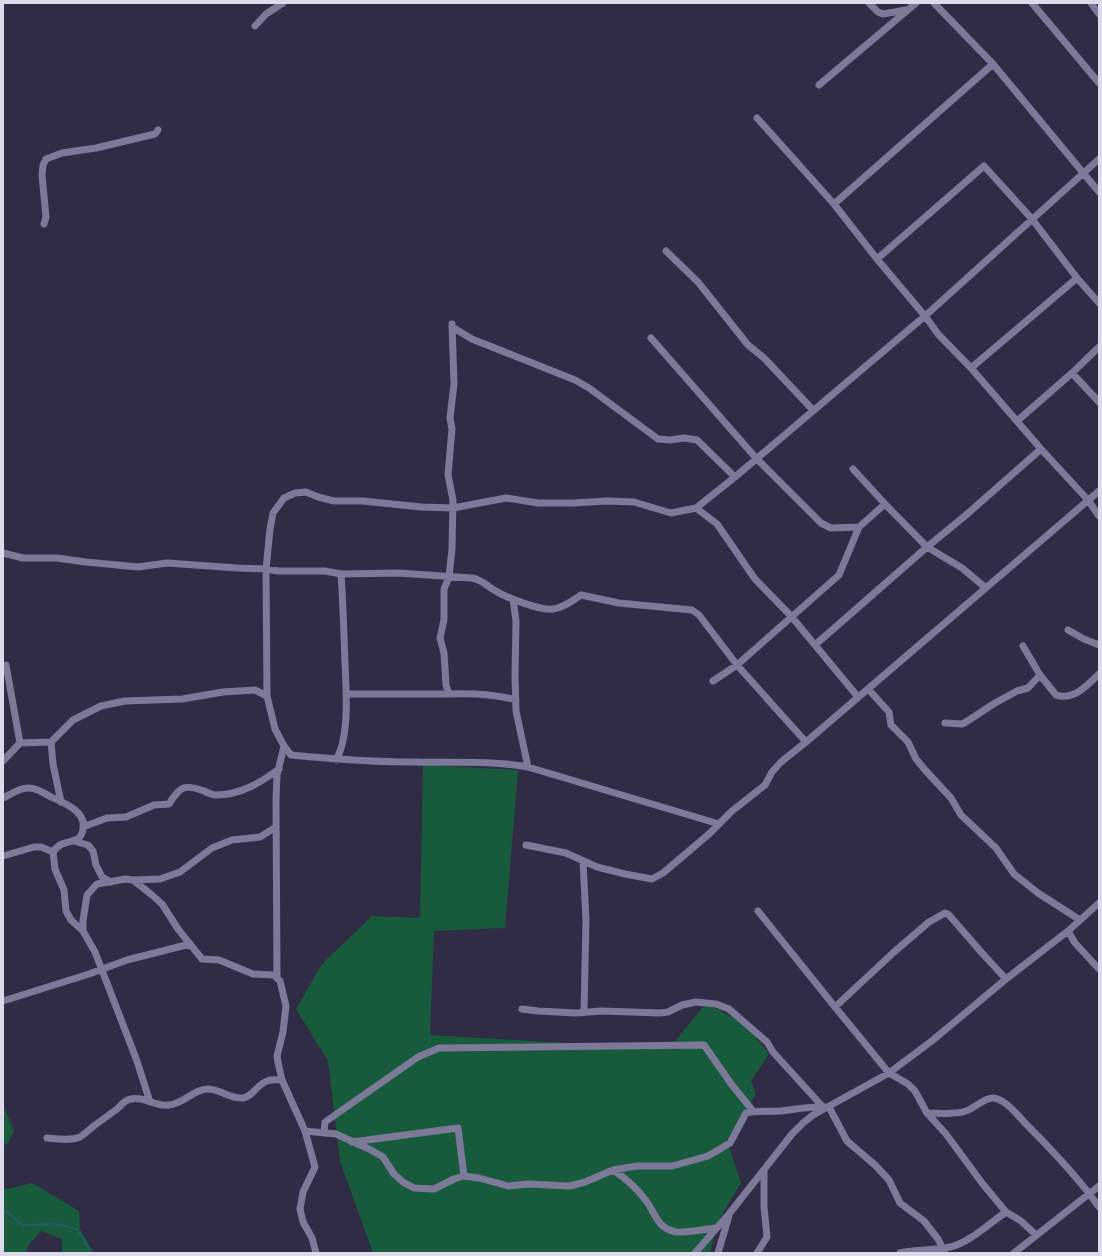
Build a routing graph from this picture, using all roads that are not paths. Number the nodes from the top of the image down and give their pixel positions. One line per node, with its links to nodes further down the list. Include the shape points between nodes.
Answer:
1 (283, 3): 9 (street, via 266,14)
2 (869, 3): 7 (street, via 883,14)
3 (916, 3): 7 (street)
4 (934, 3): 10 (street)
5 (1032, 3): 11 (street)
6 (1091, 3): 8 (street)
7 (907, 10): 12 (street)
8 (1099, 14)
9 (255, 26)
10 (992, 64): 16 (street); 18 (street)
11 (1099, 83)
12 (819, 85)
13 (757, 118): 18 (street)
14 (158, 130): 20 (street, via 155,134 96,148 62,152 46,159 42,175 46,217)
15 (1099, 159): 16 (street)
16 (1082, 173): 17 (street); 19 (street)
17 (1099, 192)
18 (834, 204): 22 (street)
19 (1032, 219): 22 (street, via 984,166); 23 (street); 25 (street)
20 (44, 224)
21 (666, 251): 31 (street, via 698,282 748,346 764,358)
22 (877, 259): 25 (street)
23 (1077, 278): 24 (street); 28 (street)
24 (1099, 303)
25 (925, 316): 28 (street); 31 (street)
26 (651, 338): 34 (street)
27 (1099, 348): 29 (street)
28 (970, 368): 32 (street)
29 (1072, 373): 30 (street); 32 (street)
30 (1099, 402)
31 (813, 410): 34 (street)
32 (1017, 421): 33 (street)
33 (1041, 449): 38 (street); 44 (street)
34 (756, 458): 36 (street); 43 (street, via 821,523 831,528)
35 (853, 469): 39 (street)
36 (735, 477): 40 (street, via 697,440 658,439 575,380 472,339 452,325 454,384 448,475); 41 (street)
37 (1099, 491): 38 (street)
38 (1088, 500): 42 (street); 49 (street)
39 (885, 504): 43 (street); 44 (street)
40 (453, 508): 41 (street, via 506,498 538,503 634,502 670,512); 46 (street, via 334,501 306,492 295,493 284,498 273,513); 48 (street)
41 (696, 508): 51 (street, via 717,524 755,579)
42 (1099, 516)
43 (859, 526): 51 (street, via 839,575)
44 (927, 547): 49 (street, via 962,568); 53 (street)
45 (3, 553): 46 (street, via 23,558 58,558 138,567 167,563)
46 (266, 569): 47 (street, via 278,572); 64 (street)
47 (342, 574): 48 (street, via 398,573); 62 (street)
48 (449, 577): 50 (street, via 480,580 493,590); 63 (street, via 444,589 444,620 440,638)
49 (986, 588): 61 (street)
50 (513, 598): 57 (street, via 552,609 562,607 581,596 619,603 692,610 699,614); 66 (street, via 516,620)
51 (791, 616): 53 (street); 57 (street)
52 (1068, 630): 54 (street)
53 (815, 645): 65 (street)
54 (1099, 645)
55 (1023, 646): 59 (street)
56 (6, 665): 70 (street)
57 (737, 665): 60 (street); 69 (street)
58 (1099, 674): 59 (street, via 1074,694 1061,697 1056,695)
59 (1040, 675): 67 (street, via 1028,688 995,703 966,722)
60 (713, 681)
61 (868, 689): 65 (street); 90 (street, via 889,712 891,725 908,742 916,759 951,798 961,815 996,848 1014,874)
62 (346, 694): 63 (street); 72 (street, via 341,752)
63 (449, 694): 66 (street, via 499,696)
64 (267, 696): 68 (street, via 255,690 101,706 73,720); 71 (street, via 275,729)
65 (858, 697): 69 (street)
66 (516, 700): 74 (street)
67 (945, 723)
68 (50, 742): 70 (street); 77 (street)
69 (806, 742): 78 (street, via 781,762 765,785)
70 (20, 743): 73 (street)
71 (284, 746): 72 (street, via 291,755); 75 (street)
72 (336, 760): 74 (street, via 482,762)
73 (3, 761)
74 (528, 767): 78 (street)
75 (279, 770): 79 (street, via 244,790 214,796 193,787 185,787 177,791 169,804 154,805 126,817 107,818); 80 (street)
76 (3, 798): 77 (street, via 28,788 41,791)
77 (61, 802): 79 (street, via 71,806 79,814)
78 (719, 824): 85 (street, via 663,873 652,879)
79 (83, 827): 81 (street, via 79,839)
80 (276, 827): 86 (street, via 260,837 232,840 212,848 180,872 160,879); 96 (street)
81 (74, 841): 83 (street, via 63,844); 87 (street, via 88,845 93,851 102,877)
82 (526, 845): 85 (street, via 566,853)
83 (53, 852): 84 (street, via 41,847); 91 (street, via 55,869 64,890 66,911)
84 (3, 856)
85 (583, 862): 101 (street, via 586,920)
86 (132, 880): 87 (street); 93 (street, via 162,904)
87 (111, 882): 91 (street, via 96,884 88,895 83,921)
88 (1099, 903): 90 (street)
89 (758, 910): 99 (street)
90 (1080, 920): 92 (street)
91 (84, 931): 94 (street)
92 (1068, 931): 95 (street, via 1075,943); 97 (street)
93 (190, 944): 94 (street); 96 (street, via 202,959 219,960 253,974 274,975)
94 (101, 968): 98 (street); 104 (street)
95 (1099, 969)
96 (277, 978): 103 (street, via 286,1006 286,1018 277,1056)
97 (1006, 979): 99 (street, via 945,913 923,927); 102 (street)
98 (3, 1001)
99 (834, 1007): 102 (street)
100 (522, 1008): 101 (street)
101 (584, 1012): 105 (street, via 660,1013 696,1002 716,1004 729,1009 767,1042 773,1052)
102 (889, 1073): 105 (street); 107 (street, via 915,1091)
103 (282, 1080): 104 (street, via 262,1083 245,1098 208,1089 172,1105 161,1106); 108 (street)
104 (150, 1102): 110 (street, via 132,1098 80,1136 64,1139)
105 (826, 1106): 106 (street); 113 (street, via 803,1124); 122 (street, via 847,1141 889,1180 900,1203 924,1221)
106 (753, 1111): 109 (street, via 704,1045 439,1048 418,1057 325,1122); 112 (street, via 746,1113 730,1143 708,1156 672,1166 637,1166)
107 (927, 1113): 116 (street, via 955,1113 966,1111 993,1098 1001,1100); 118 (street)
108 (305, 1131): 109 (street); 123 (street, via 315,1167 300,1208)
109 (324, 1133): 111 (street, via 344,1136)
110 (47, 1138)
111 (352, 1142): 114 (street, via 383,1157 402,1182 414,1188 434,1189); 114 (street, via 458,1128)
112 (613, 1170): 114 (street, via 570,1186 508,1186); 120 (street, via 627,1179 665,1228 677,1232)
113 (764, 1170): 119 (street); 126 (street, via 767,1237)
114 (464, 1176)
115 (1099, 1186): 116 (street)
116 (1090, 1194): 117 (street); 121 (street)
117 (1099, 1207)
118 (1006, 1212): 121 (street); 122 (street, via 959,1244)
119 (729, 1214): 120 (street); 125 (street)
120 (716, 1228): 124 (street)
121 (1036, 1235): 128 (street)
122 (944, 1250): 127 (street)
123 (316, 1253)
124 (695, 1253)
125 (718, 1253)
126 (757, 1253)
127 (900, 1253)
128 (1014, 1253)

